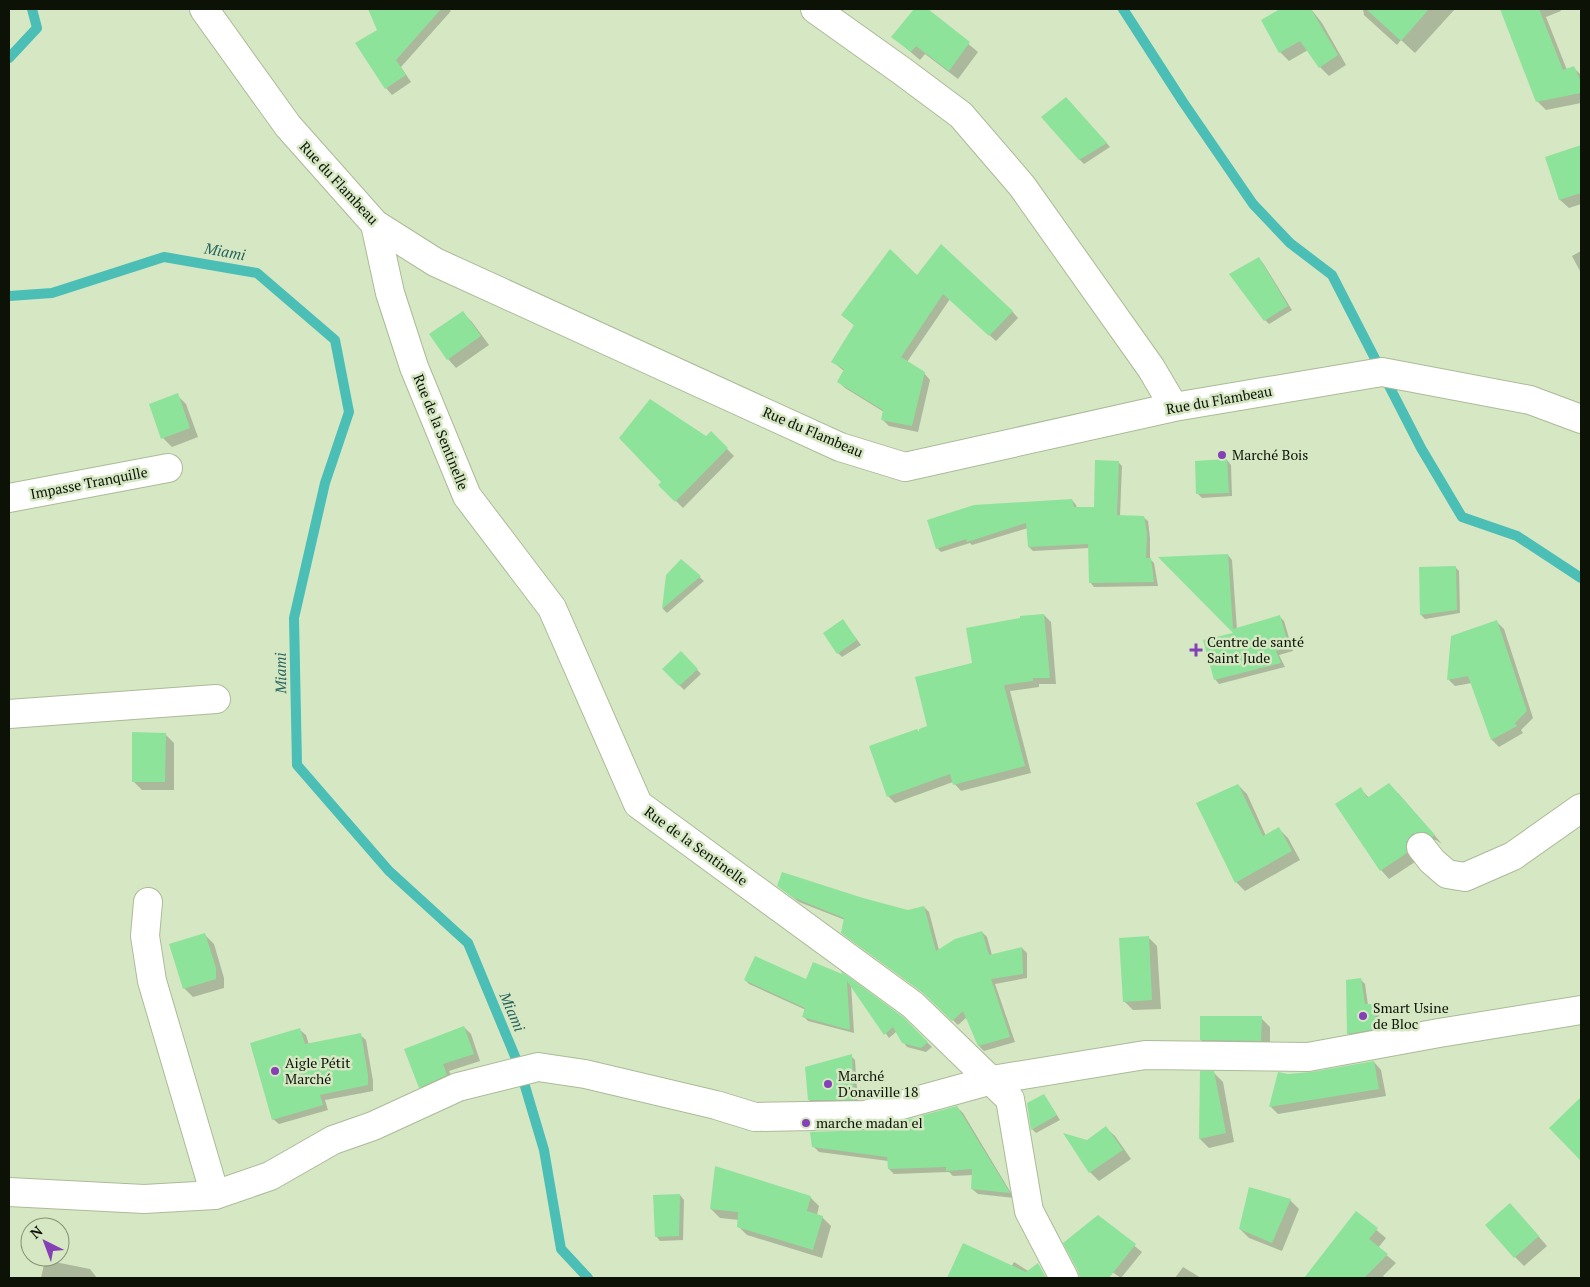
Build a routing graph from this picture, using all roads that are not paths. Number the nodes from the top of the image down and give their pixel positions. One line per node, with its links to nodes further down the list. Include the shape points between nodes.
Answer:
1 (204, 9): 3 (street, Rue du Flambeau, via 288,126)
2 (815, 9): 4 (street, via 961,115 1022,186 1151,368)
3 (375, 224): 4 (street, Rue du Flambeau, via 435,262 840,447 904,467); 14 (street, Rue de la Sentinelle, via 390,292 414,367 467,496 552,608 638,804 913,1005)
4 (1174, 407): 5 (street, Rue du Flambeau, via 1382,372 1530,400)
5 (1581, 419)
6 (168, 468): 7 (street, Impasse Tranquille)
7 (9, 498)
8 (216, 699): 9 (street)
9 (9, 714)
10 (1581, 808): 11 (street, via 1513,856 1465,877 1447,874)
11 (1421, 847)
12 (148, 902): 16 (street, via 145,936 152,981)
13 (1581, 1010): 14 (street, via 1308,1057 1145,1055)
14 (992, 1080): 16 (street, via 864,1115 755,1117 716,1105 538,1067 458,1087 373,1126 333,1140 270,1176); 17 (street, Rue de la Sentinelle, via 1010,1099 1029,1211)
15 (9, 1192): 16 (street, via 144,1199)
16 (215, 1195)
17 (1064, 1278)

